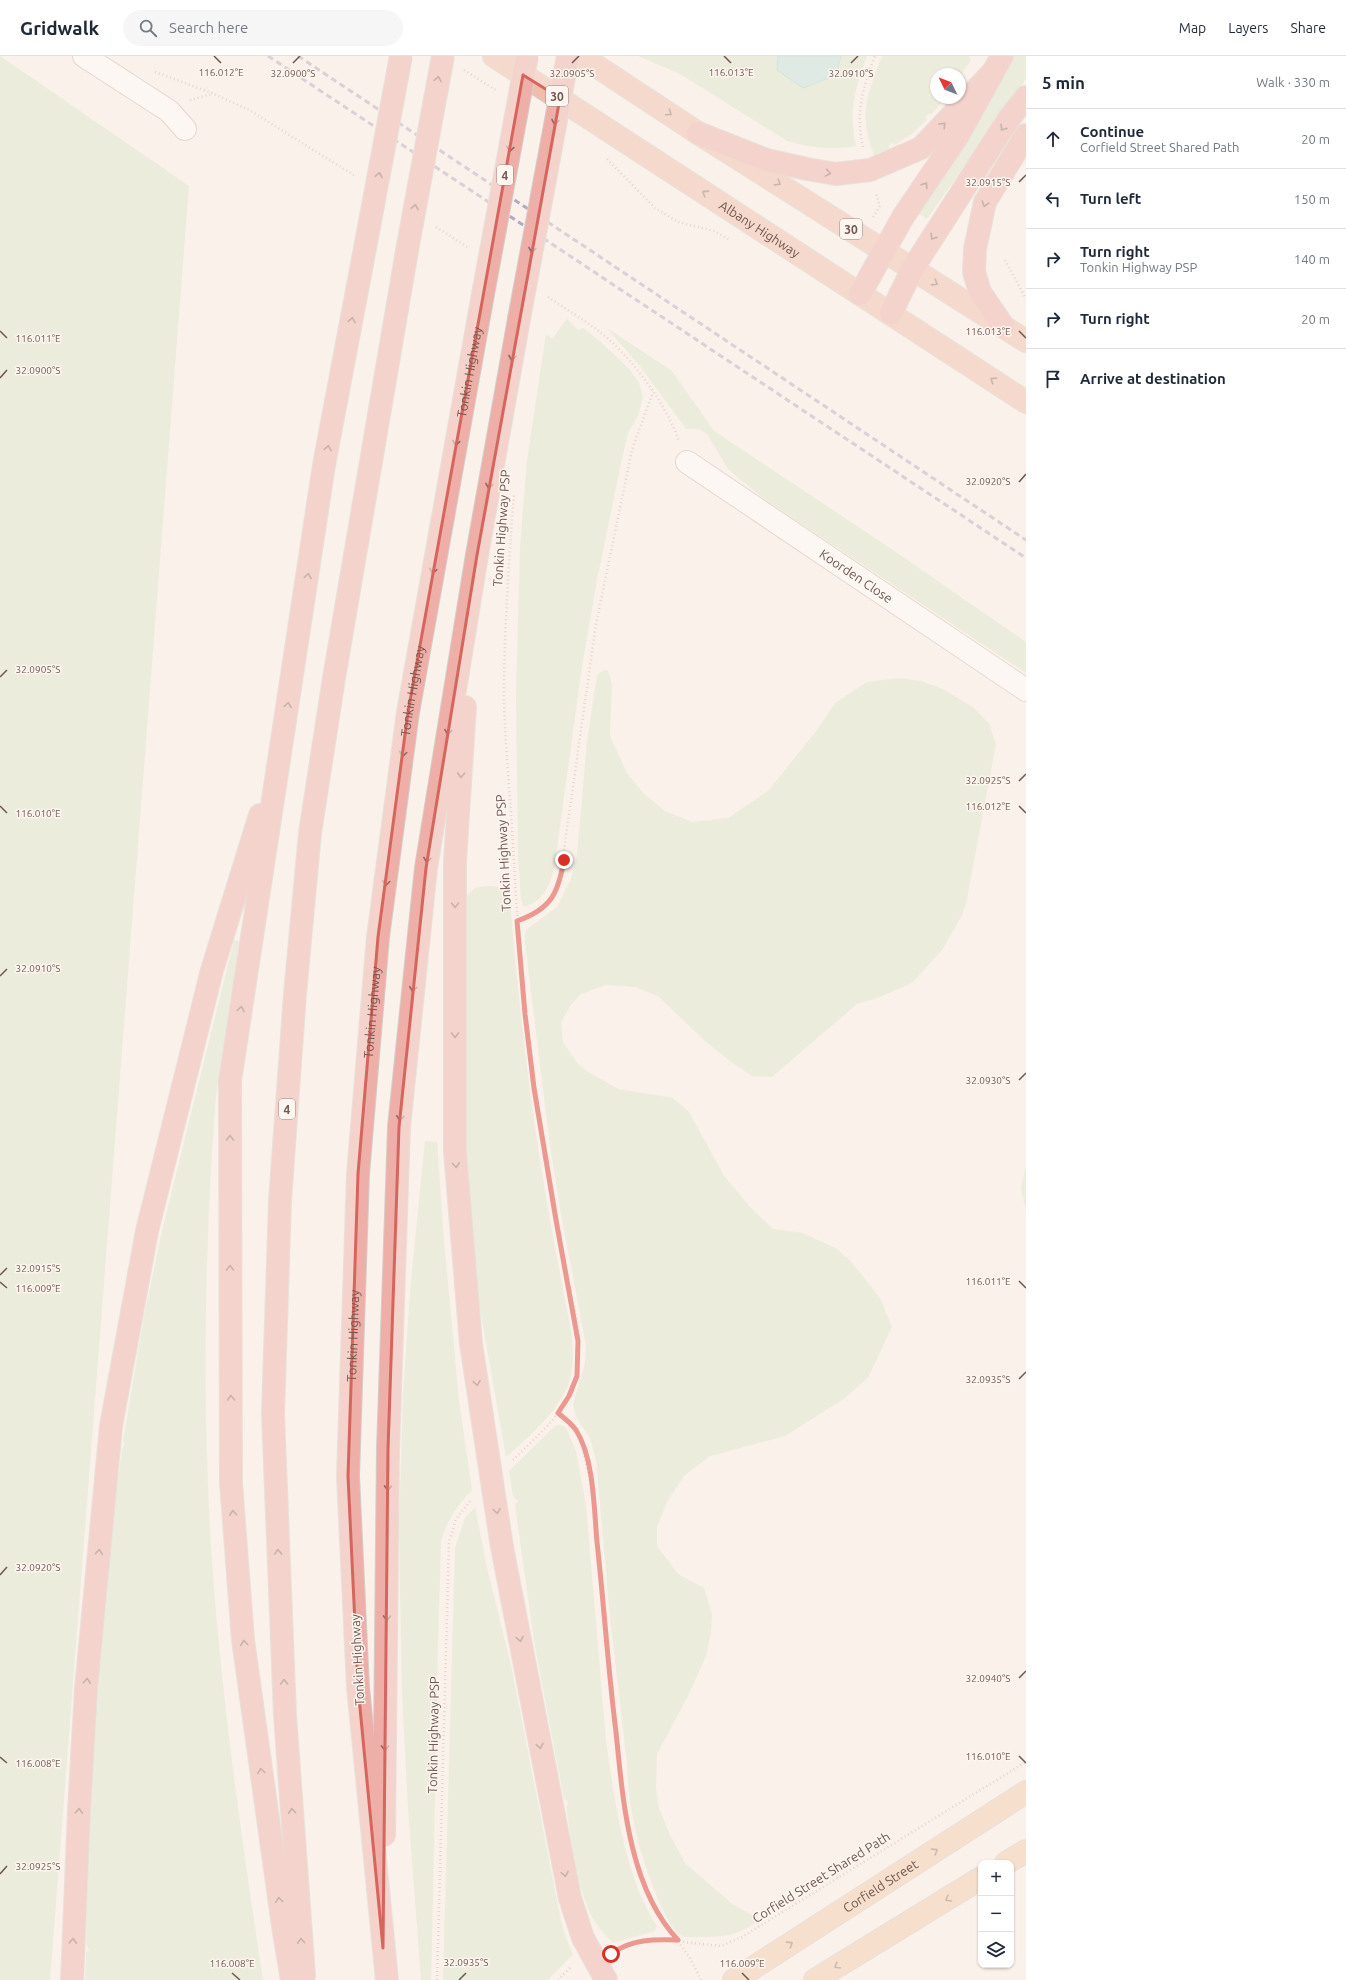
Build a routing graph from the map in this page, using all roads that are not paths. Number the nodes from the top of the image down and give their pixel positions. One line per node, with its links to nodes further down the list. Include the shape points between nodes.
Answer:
1 (84, 56): 10 (street, via 168,111)
2 (401, 56): 23 (highway, one-way to 2, bridge, via 324,465)
3 (443, 56): 31 (highway, 4, one-way to 3, bridge, via 285,1715 273,1414 280,1201 310,833 335,670)
4 (494, 56): 15 (highway, Albany Highway / 30, one-way to 4)
5 (527, 56): 28 (highway, Tonkin Highway / 4, one-way to 28, bridge, via 408,712 378,937 358,1174 348,1476 358,1687)
6 (568, 56): 21 (highway, one-way to 21, bridge)
7 (582, 56): 11 (highway, 30, one-way to 11)
8 (997, 64): 11 (highway, one-way to 8, via 767,160 807,169 836,174 870,170 921,148); 13 (highway, one-way to 8, via 959,134)
9 (1026, 97): 14 (highway, one-way to 14, via 1008,120)
10 (185, 129)
11 (698, 133): 13 (highway, 30, one-way to 13)
12 (1026, 135): 17 (highway, one-way to 17, via 985,202 975,249 974,272 980,292)
13 (884, 250): 14 (highway, 30); 15 (highway)
14 (913, 268): 16 (highway); 17 (highway, 30, one-way to 17)
15 (860, 294): 16 (highway, Albany Highway / 30)
16 (891, 313): 19 (highway, Albany Highway / 30, one-way to 16)
17 (1003, 326): 18 (highway, 30)
18 (1026, 342)
19 (1026, 402)
20 (687, 462): 22 (street, Koorden Close)
21 (477, 555): 28 (highway, one-way to 28, via 426,868 399,1127 388,1464); 33 (highway, one-way to 33, via 455,869 455,1152 471,1344 502,1547 570,1898 583,1938)
22 (1026, 690)
23 (282, 743): 29 (highway, one-way to 23, via 86,1689 111,1426 147,1231 212,970); 30 (highway, one-way to 23, via 243,1640 231,1483 230,1080)
24 (1026, 1792): 34 (main road, Corfield Street, one-way to 24)
25 (1026, 1851): 26 (main road)
26 (1011, 1860)
27 (978, 1880): 35 (main road, one-way to 35)
28 (383, 1948): 32 (highway, Tonkin Highway / 4)
29 (72, 1980)
30 (292, 1980)
31 (304, 1980)
32 (387, 1980)
33 (606, 1980)
34 (734, 1980)
35 (815, 1980)

